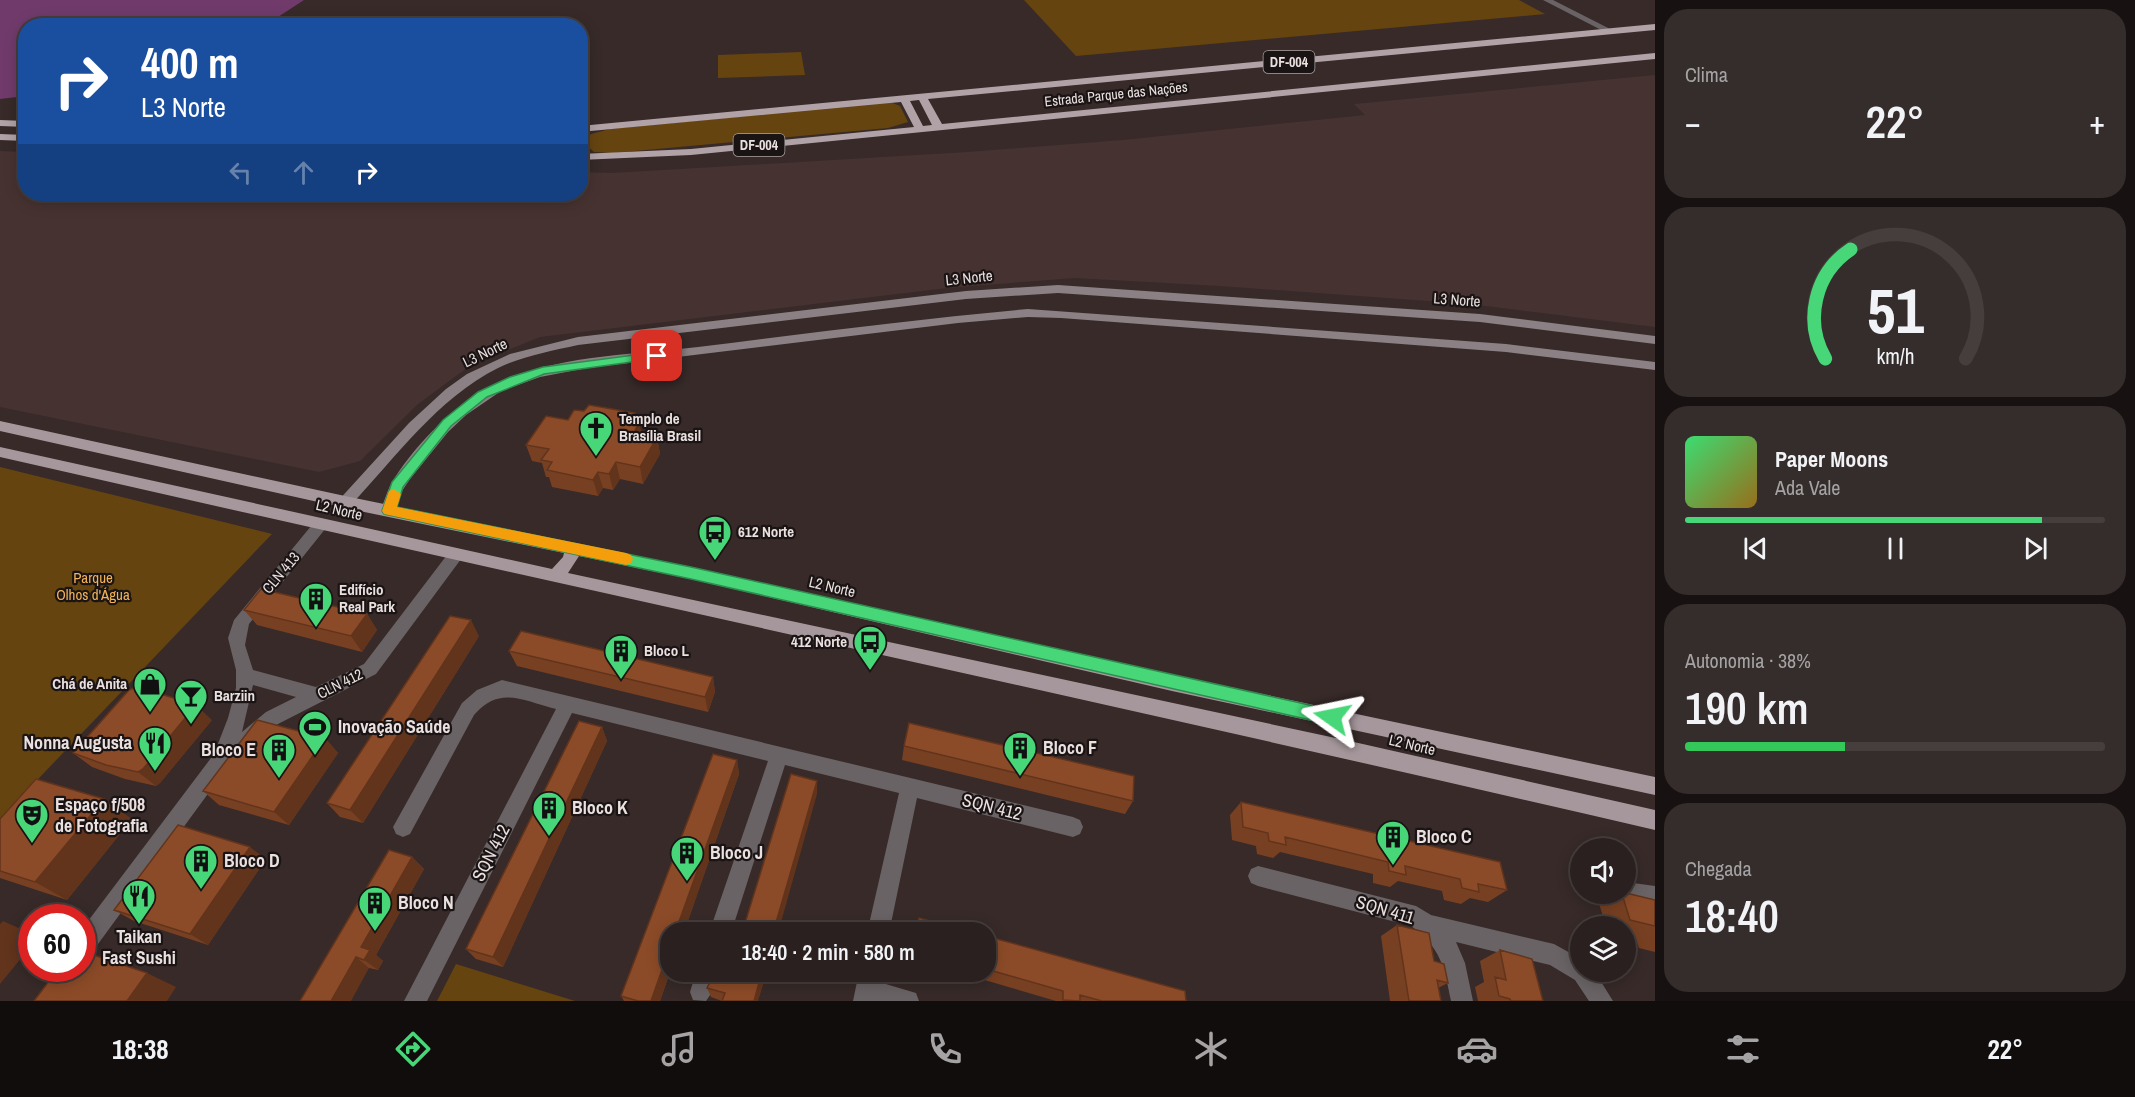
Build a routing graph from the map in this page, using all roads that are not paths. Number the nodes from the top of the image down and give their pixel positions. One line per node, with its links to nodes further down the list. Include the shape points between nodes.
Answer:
1 (1547, 0): 3 (street)
2 (1655, 27): 3 (highway, Estrada Parque das Nações / DF-004)
3 (1612, 32): 5 (highway, Estrada Parque das Nações / DF-004)
4 (1655, 56): 10 (highway, Estrada Parque das Nações / DF-004)
5 (922, 96): 6 (highway, Estrada Parque das Nações / DF-004); 10 (highway)
6 (904, 98): 9 (highway, Estrada Parque das Nações / DF-004); 12 (highway)
7 (0, 123): 8 (highway)
8 (18, 124)
9 (594, 127): 11 (highway, Estrada Parque das Nações / DF-004); 13 (highway)
10 (938, 127): 12 (highway, Estrada Parque das Nações / DF-004)
11 (588, 128)
12 (920, 129): 18 (highway, Estrada Parque das Nações / DF-004)
13 (588, 132)
14 (0, 137): 15 (highway)
15 (18, 138)
16 (588, 154): 18 (highway)
17 (588, 157): 18 (highway, Estrada Parque das Nações / DF-004)
18 (592, 157)
19 (1168, 296): 20 (main road, via 1147,300 1143,307 1152,316); 21 (main road, L3 Norte, via 1479,318); 25 (main road, L3 Norte, via 1058,290 977,294 578,341 530,351 494,365 441,400)
20 (1167, 321): 22 (main road, via 1506,348); 26 (main road, via 1061,314 991,316 543,371 483,394 447,423 397,486)
21 (1655, 340)
22 (1655, 366)
23 (0, 426): 25 (main road, L2 Norte)
24 (0, 452): 27 (main road, L2 Norte)
25 (345, 502): 26 (main road, L2 Norte)
26 (388, 511): 28 (main road, L2 Norte)
27 (321, 524): 29 (main road, L2 Norte); 31 (street, CLN 413, via 237,629 235,639)
28 (572, 550): 30 (main road, via 571,559); 34 (main road, L2 Norte, via 691,573)
29 (456, 555): 30 (main road, L2 Norte); 32 (street, CLN 412, via 370,669)
30 (556, 576): 35 (main road, L2 Norte)
31 (245, 675): 32 (street); 37 (street, CLN 413, via 240,710)
32 (315, 695): 37 (street, CLN 412, via 272,718)
33 (567, 705): 36 (street, SQN 412); 41 (street, SQN 412, via 502,688 477,698); 53 (street, SQN 412)
34 (1355, 722): 35 (main road, via 1359,731); 38 (main road, L2 Norte)
35 (1345, 749): 40 (main road, L2 Norte)
36 (779, 755): 39 (street, SQN 412); 46 (street)
37 (222, 759): 49 (street)
38 (1655, 786)
39 (910, 787): 42 (street, SQN 412); 47 (street)
40 (1655, 820)
41 (403, 827)
42 (1073, 827)
43 (1258, 876): 48 (street, SQN 411, via 1401,912)
44 (1636, 893): 45 (street)
45 (1655, 896)
46 (724, 922)
47 (880, 922)
48 (1428, 925): 50 (street, via 1554,955); 55 (street, SQN 411, via 1453,956)
49 (96, 928)
50 (1570, 965)
51 (1588, 982): 56 (street)
52 (867, 987): 54 (street)
53 (415, 1001)
54 (908, 1001)
55 (1462, 1001)
56 (1602, 1001)

